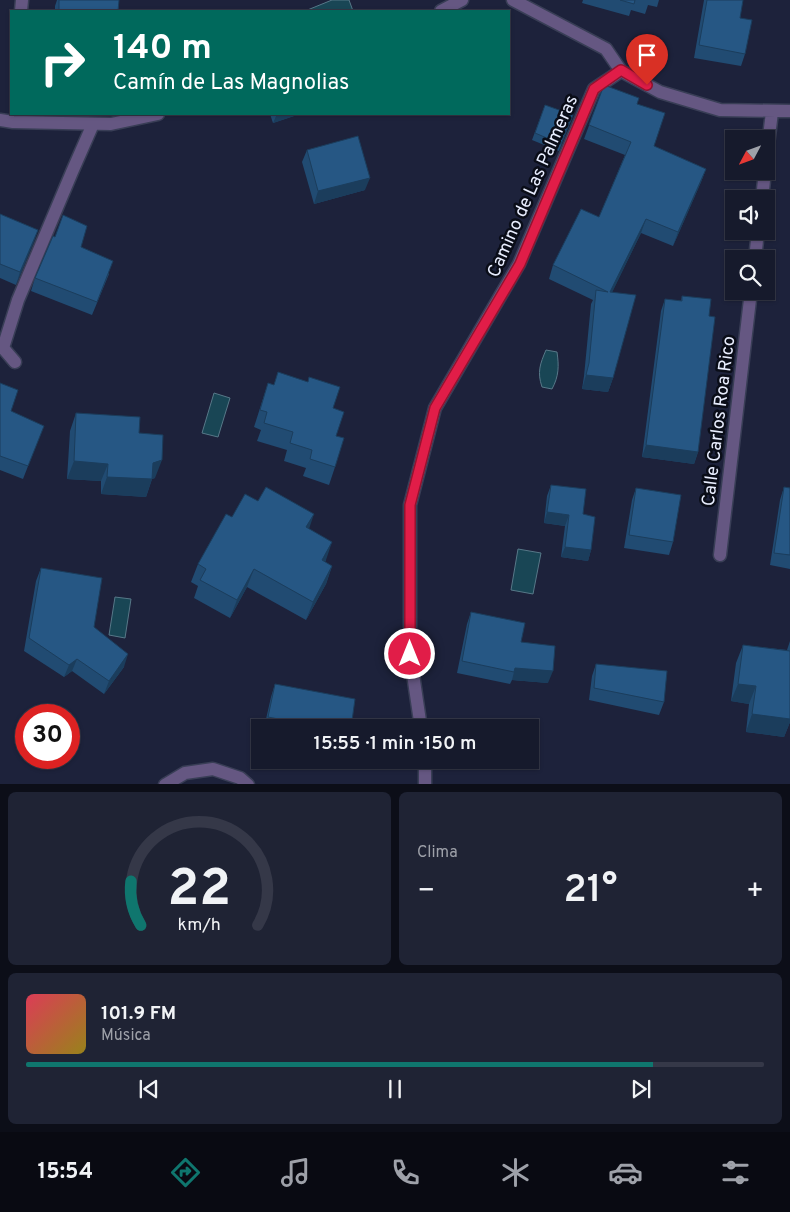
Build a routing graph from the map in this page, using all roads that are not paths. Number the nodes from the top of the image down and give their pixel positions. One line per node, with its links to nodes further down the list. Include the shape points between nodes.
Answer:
1 (462, 0): 3 (street)
2 (513, 0): 4 (street, via 606,49)
3 (443, 10)
4 (621, 70): 6 (street, via 660,92 720,110); 15 (street, Camino de Las Palmeras, via 594,89 520,264 435,408 410,505 410,654)
5 (790, 111): 6 (street)
6 (772, 112): 11 (street)
7 (153, 115): 10 (street, via 111,124)
8 (13, 118): 9 (street); 10 (street)
9 (0, 120)
10 (93, 124): 13 (street, via 18,300 3,348)
11 (770, 130)
12 (750, 300): 14 (street, Calle Carlos Roa Rico)
13 (15, 362)
14 (720, 555)
15 (420, 719)
16 (425, 769): 19 (street)
17 (165, 784): 18 (street, via 185,773 213,769)
18 (248, 784)
19 (425, 784)

